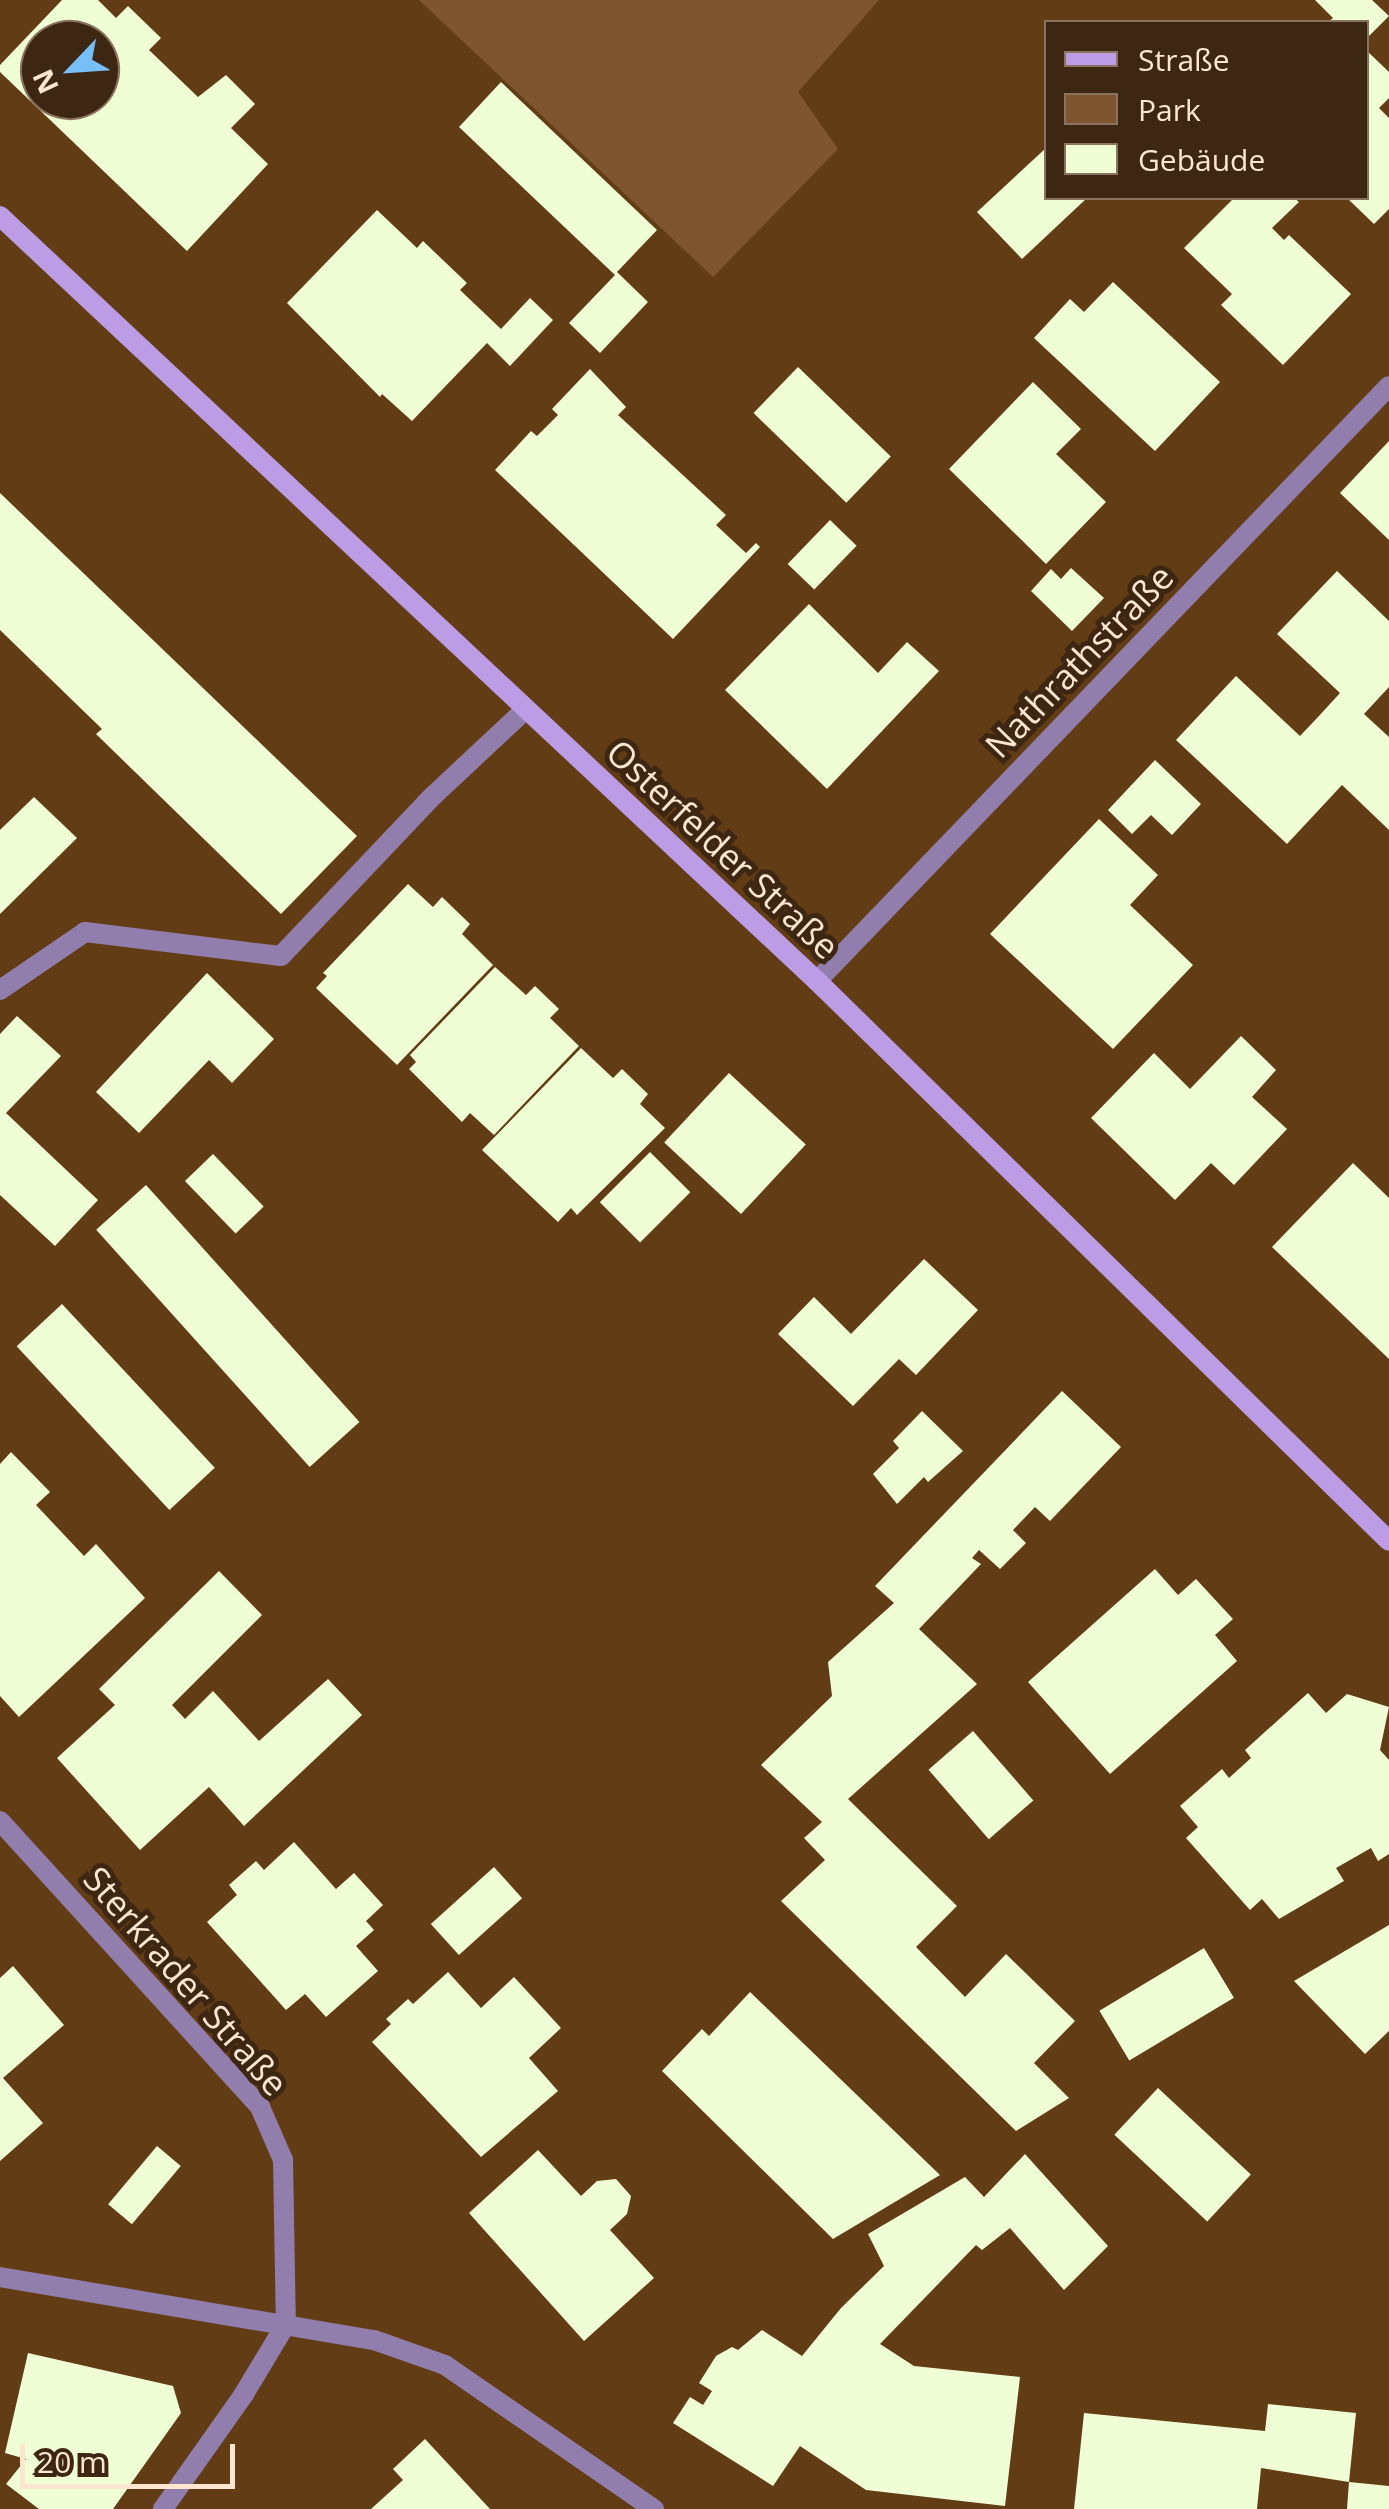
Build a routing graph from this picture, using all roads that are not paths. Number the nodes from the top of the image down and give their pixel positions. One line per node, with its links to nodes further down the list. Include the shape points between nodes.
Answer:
1 (0, 216): 3 (main road, Osterfelder Straße)
2 (1389, 386): 4 (street, Nathrathstraße)
3 (526, 708): 4 (main road, Osterfelder Straße); 5 (street, via 281,956 85,932)
4 (816, 981): 6 (main road, Osterfelder Straße)
5 (0, 990)
6 (1389, 1541)
7 (0, 1821): 9 (street, Sterkrader Straße, via 260,2107 284,2160)
8 (0, 2277): 9 (street)
9 (286, 2324): 10 (street); 11 (street, via 374,2340 445,2365)
10 (163, 2509)
11 (654, 2509)

